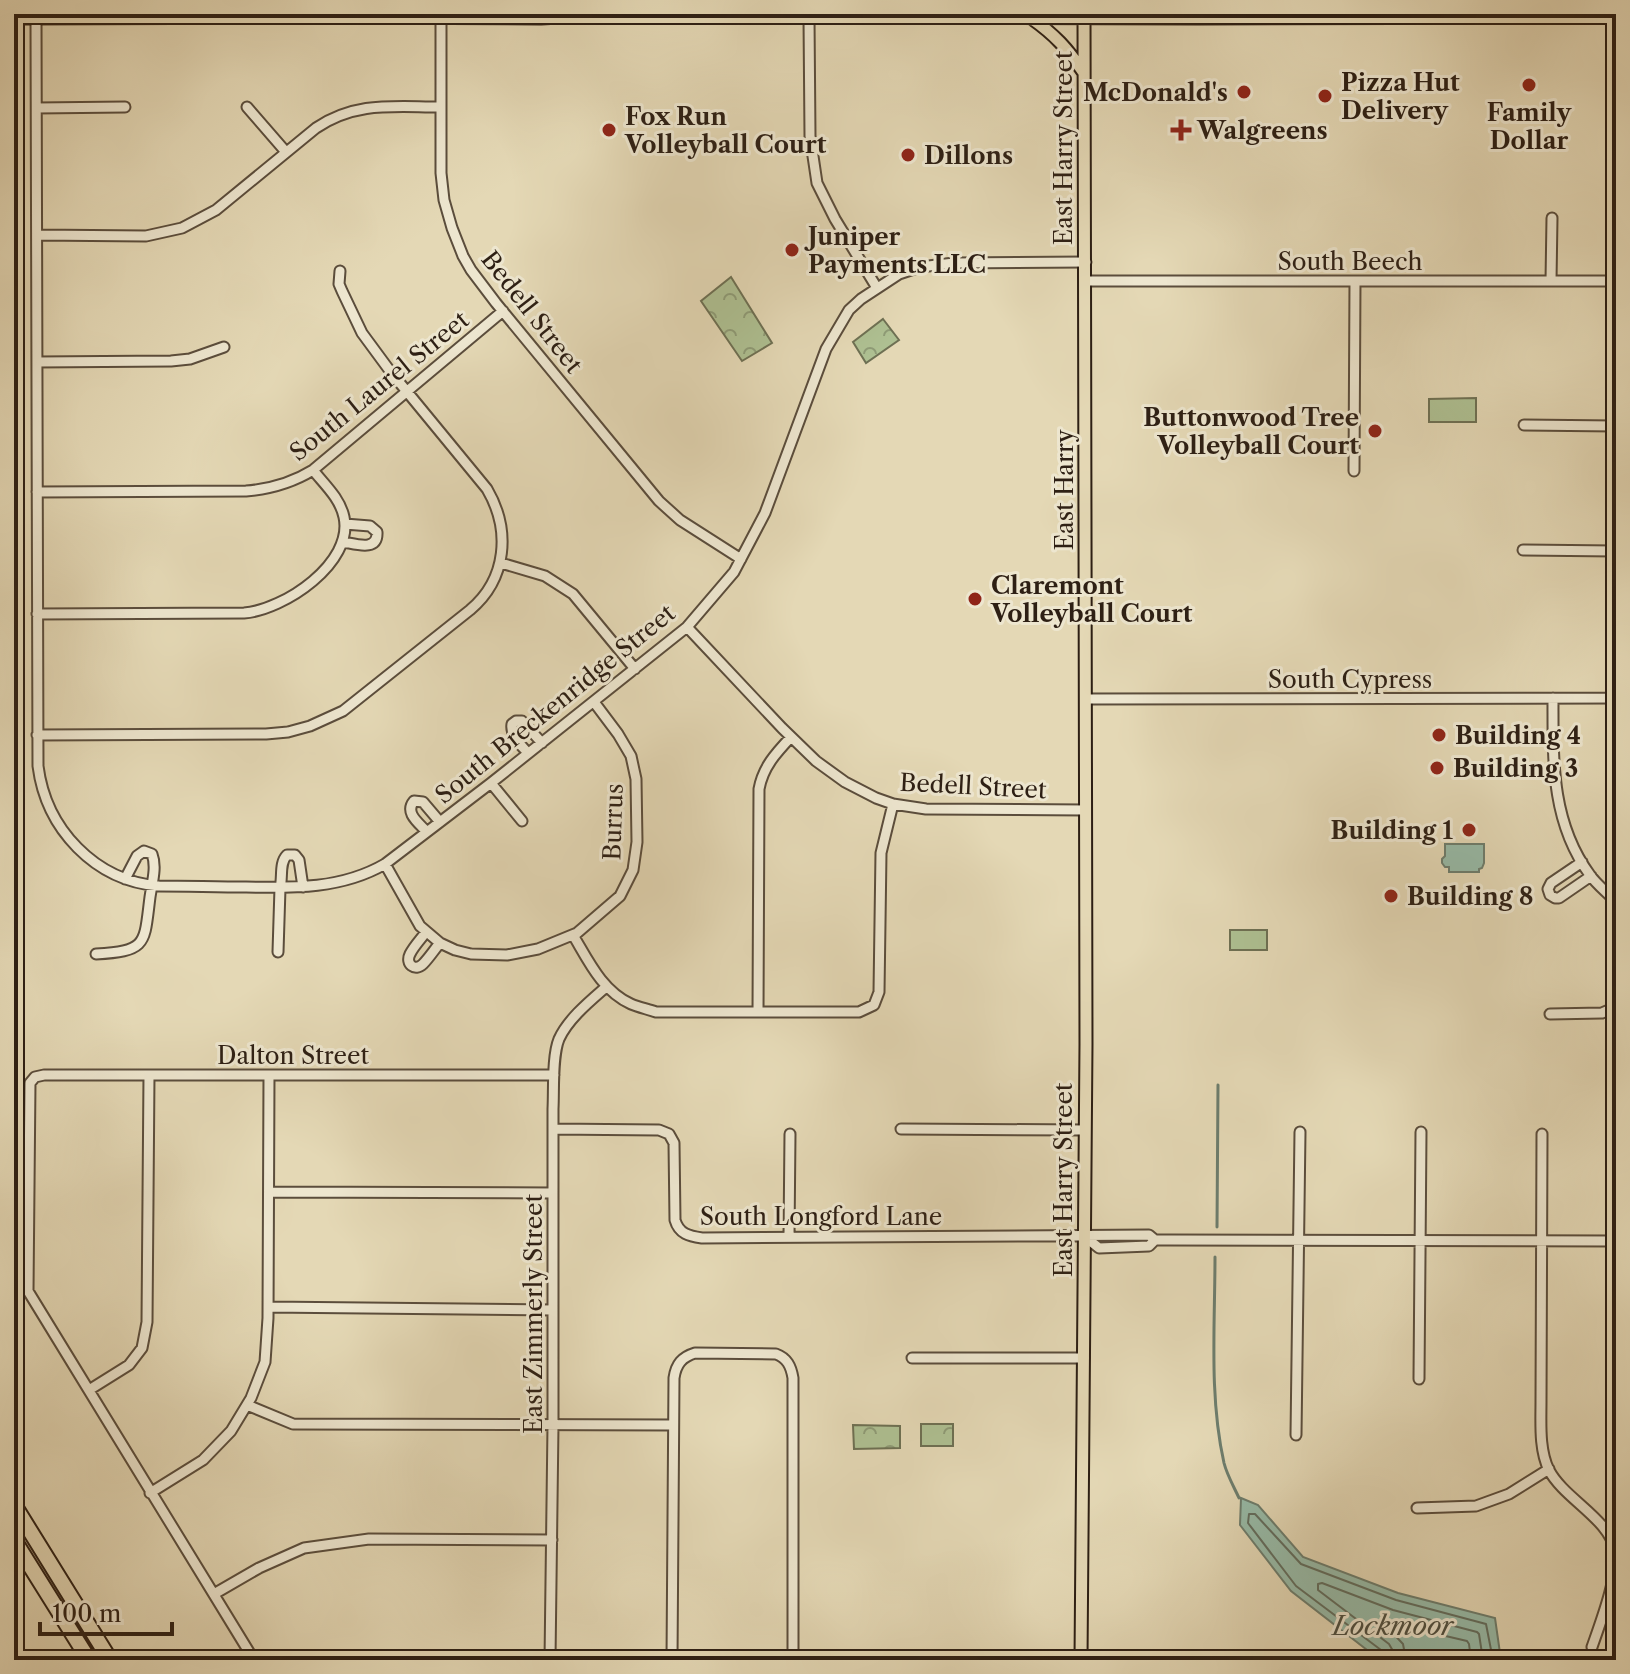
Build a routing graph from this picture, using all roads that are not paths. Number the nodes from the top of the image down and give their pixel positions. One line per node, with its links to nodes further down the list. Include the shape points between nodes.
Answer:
1 (328, 15): 6 (main road); 7 (main road)
2 (1033, 16): 3 (main road); 8 (main road); 9 (main road, via 1067,48)
3 (1084, 16): 4 (main road); 9 (main road, East Harry Street)
4 (1616, 17)
5 (14, 18): 6 (main road)
6 (36, 18): 13 (street, South Breckenridge Street)
7 (441, 18): 8 (main road); 12 (street, Bedell Street)
8 (809, 18): 23 (street, via 810,136 817,183)
9 (1084, 73): 17 (main road, East Harry Street)
10 (125, 107): 13 (street)
11 (247, 107): 14 (street)
12 (440, 107): 14 (street, via 353,110 325,122); 24 (street, Bedell Street, via 442,186 452,228 471,270)
13 (37, 108): 16 (street, South Breckenridge Street)
14 (286, 152): 16 (street, via 216,210 182,228 146,236)
15 (1552, 218): 21 (street)
16 (37, 235): 26 (street, South Breckenridge Street)
17 (1086, 262): 19 (main road, East Harry Street); 23 (street, South Breckenridge Street, via 920,267)
18 (340, 271): 27 (street, via 339,284 362,333)
19 (1086, 281): 20 (street, South Beech); 45 (main road, East Harry)
20 (1355, 281): 21 (street, South Beech); 32 (street)
21 (1551, 281): 22 (street, South Beech)
22 (1615, 281): 28 (street)
23 (877, 288): 38 (street, South Breckenridge Street, via 849,310 826,349 765,513)
24 (503, 311): 27 (street, South Laurel Street); 38 (street, Bedell Street, via 659,501)
25 (224, 347): 26 (street, via 171,361)
26 (37, 362): 33 (street, South Breckenridge Street)
27 (407, 392): 31 (street, South Laurel Street); 39 (street, via 492,497 503,534)
28 (1616, 392): 30 (street)
29 (1524, 425): 30 (street)
30 (1615, 426): 37 (street)
31 (313, 470): 33 (street, South Laurel Street, via 249,491); 34 (street, via 338,502)
32 (1354, 471)
33 (37, 492): 40 (street, South Breckenridge Street)
34 (345, 524): 35 (street); 35 (street, via 370,526 377,538 369,546)
35 (343, 542): 40 (street, via 333,562 313,580 261,611)
36 (1523, 550): 37 (street)
37 (1615, 551): 44 (street)
38 (741, 559): 41 (street, South Breckenridge Street)
39 (501, 563): 42 (street, via 545,576 573,594); 47 (street, via 476,605 343,711 310,726 266,734)
40 (37, 614): 47 (street, South Breckenridge Street)
41 (687, 627): 42 (street, South Breckenridge Street); 48 (street, Bedell Street)
42 (635, 669): 46 (street, South Breckenridge Street)
43 (1553, 698): 44 (street, South Cypress); 45 (street, South Cypress); 57 (street, via 1559,811)
44 (1615, 698)
45 (1086, 699): 53 (main road, East Harry Street)
46 (594, 702): 49 (street, South Breckenridge Street); 66 (street, Burrus, via 631,756 637,842 633,870 620,896)
47 (37, 735): 60 (street, South Breckenridge Street, via 38,766 51,812 77,849)
48 (791, 737): 52 (street, Bedell Street, via 830,772); 72 (street, via 769,761 759,789)
49 (542, 743): 50 (street, South Breckenridge Street); 50 (street, via 516,721 511,730)
50 (528, 753): 51 (street, South Breckenridge Street)
51 (491, 783): 54 (street); 55 (street, South Breckenridge Street)
52 (893, 804): 53 (street, Bedell Street); 72 (street, via 881,853 879,992 874,1005 859,1012)
53 (1086, 810): 79 (main road, East Harry Street)
54 (522, 821)
55 (440, 822): 56 (street, South Breckenridge Street); 56 (street, via 423,802 414,801 410,811)
56 (427, 832): 58 (street, South Breckenridge Street)
57 (1582, 862): 59 (street); 59 (street, via 1551,883 1550,895 1559,898)
58 (385, 864): 62 (street, South Breckenridge Street, via 341,881); 65 (street, Burrus)
59 (1591, 876): 64 (street)
60 (125, 879): 61 (street, South Breckenridge Street); 61 (street, via 138,853 147,851 154,859)
61 (152, 885): 63 (street, South Breckenridge Street); 69 (street, via 142,940 125,952)
62 (303, 887): 63 (street, South Breckenridge Street); 63 (street, via 299,859 290,854 282,861)
63 (280, 888): 68 (street)
64 (1616, 902)
65 (426, 932): 67 (street, Burrus); 67 (street, via 409,955 410,965 421,967)
66 (573, 935): 67 (street, Burrus, via 507,955 463,953); 70 (street)
67 (440, 943)
68 (278, 952)
69 (96, 954)
70 (606, 987): 72 (street, via 629,1003 656,1012); 76 (street, East Zimmerly Street, via 578,1012 559,1039)
71 (1616, 1007): 73 (street, via 1602,1013)
72 (758, 1012)
73 (1550, 1014)
74 (149, 1075): 75 (street, Dalton Street); 87 (street, Dalton Street, via 33,1079 28,1089); 99 (street, via 147,1322 142,1348 129,1365)
75 (269, 1075): 76 (street, Dalton Street); 84 (street)
76 (554, 1075): 77 (street, East Zimmerly Street)
77 (553, 1129): 85 (street, East Zimmerly Street); 88 (street, South Longford Lane, via 669,1134 674,1143 677,1228 702,1238)
78 (901, 1129): 79 (street)
79 (1085, 1130): 89 (main road, East Harry Street)
80 (1300, 1132): 90 (street)
81 (1421, 1132): 91 (street)
82 (790, 1134): 88 (street)
83 (1542, 1134): 92 (street)
84 (269, 1192): 85 (street); 94 (street)
85 (553, 1193): 95 (street, East Zimmerly Street)
86 (14, 1205): 87 (street)
87 (28, 1205): 99 (street, via 28,1291)
88 (789, 1236): 89 (street, South Longford Lane)
89 (1084, 1236): 90 (street, South Longford Lane); 97 (main road, East Harry Street)
90 (1299, 1240): 91 (street, South Longford Lane); 103 (street)
91 (1420, 1240): 92 (street, South Longford Lane); 98 (street)
92 (1541, 1241): 93 (street, South Longford Lane); 104 (street, via 1542,1446)
93 (1616, 1241)
94 (268, 1307): 95 (street); 100 (street, via 265,1362)
95 (553, 1310): 101 (street, East Zimmerly Street)
96 (912, 1358): 97 (street)
97 (1084, 1358): 121 (main road, East Harry Street)
98 (1419, 1379)
99 (89, 1390): 105 (street)
100 (247, 1405): 101 (street, via 293,1424); 105 (street, via 203,1460)
101 (553, 1425): 102 (street); 111 (street, East Zimmerly Street)
102 (673, 1425): 119 (street); 120 (street, via 675,1369 686,1356 776,1354 792,1369)
103 (1296, 1435)
104 (1549, 1469): 107 (street, via 1509,1494 1476,1506); 109 (street)
105 (150, 1493): 112 (street)
106 (14, 1505): 116 (highway)
107 (1417, 1508)
108 (1616, 1517): 109 (street)
109 (1605, 1528): 113 (street, via 1615,1563)
110 (14, 1540): 115 (highway)
111 (552, 1540): 112 (street, via 369,1539 304,1548); 114 (street, East Zimmerly Street)
112 (214, 1594): 117 (street)
113 (1592, 1647)
114 (550, 1658): 118 (street)
115 (89, 1660)
116 (110, 1660)
117 (254, 1660)
118 (357, 1660)
119 (672, 1660)
120 (793, 1660)
121 (1081, 1660)

